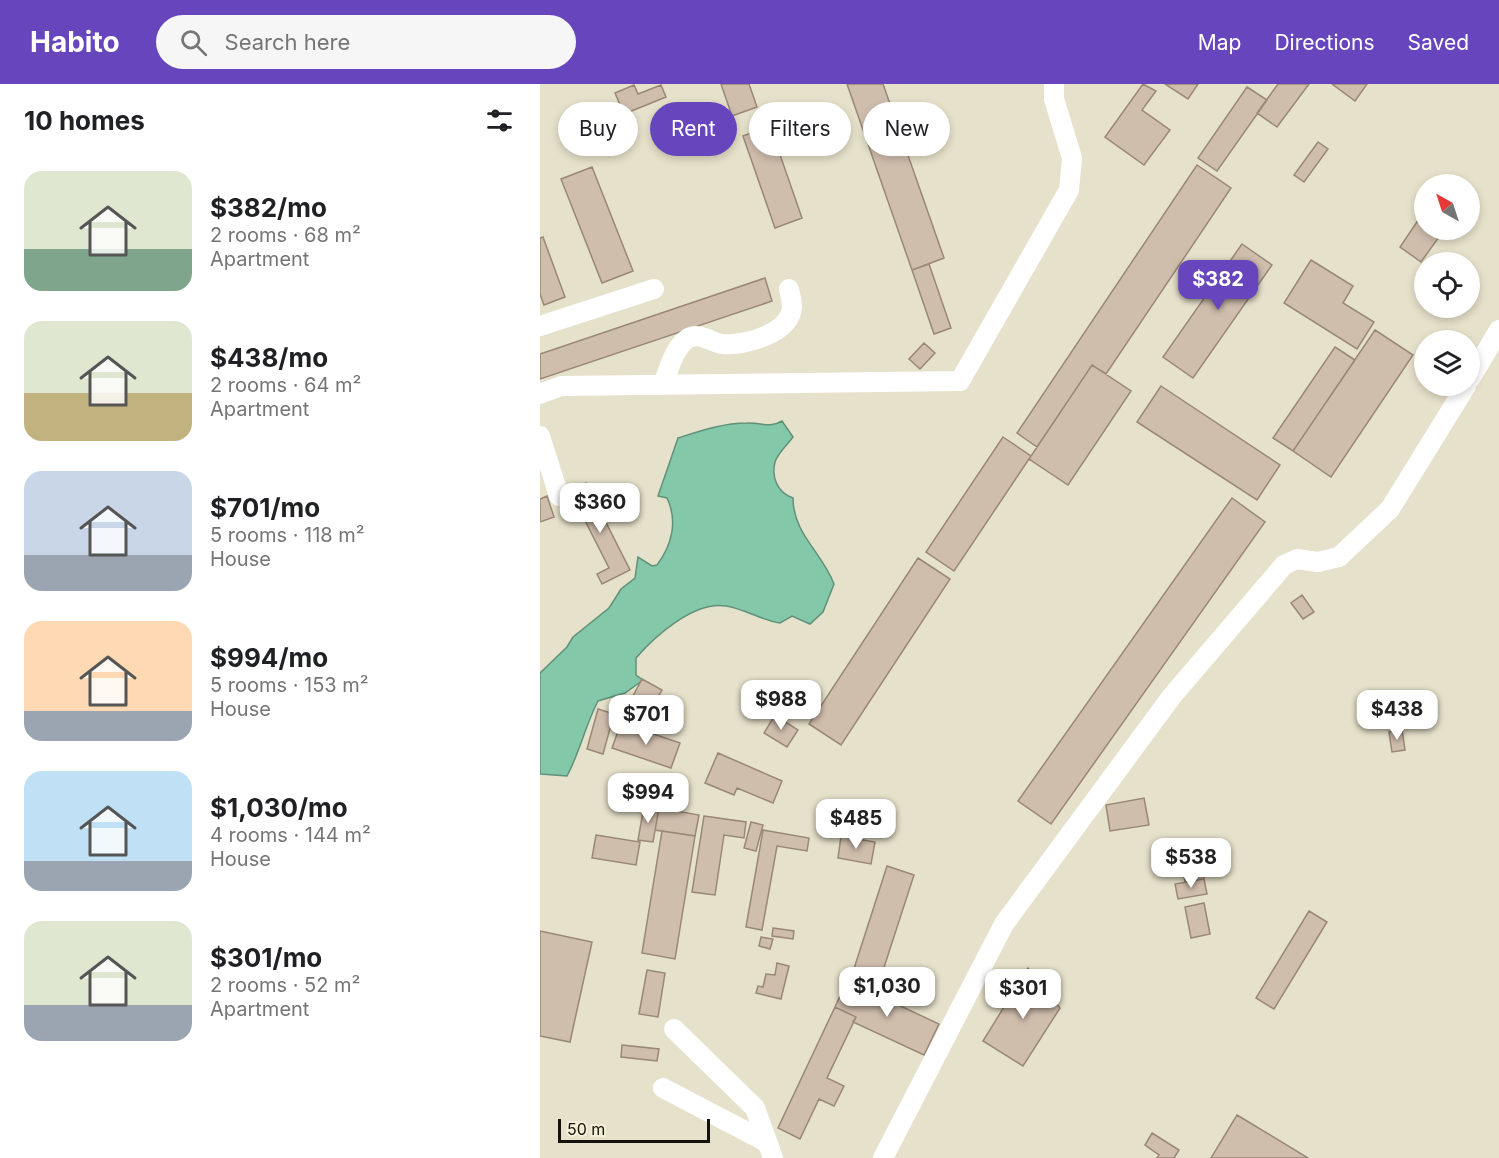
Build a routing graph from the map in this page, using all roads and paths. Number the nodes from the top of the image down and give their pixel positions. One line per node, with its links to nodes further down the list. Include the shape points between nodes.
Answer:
1 (1054, 84): 7 (street, via 1054,99 1072,158 1069,190 960,381)
2 (654, 289): 4 (street)
3 (789, 289): 7 (street, via 792,308 776,331 722,344 700,336 686,339)
4 (540, 326)
5 (1499, 330): 6 (street)
6 (1480, 362)
7 (663, 385): 8 (street, via 561,386)
8 (540, 394)
9 (1460, 396): 15 (street, via 1390,509 1339,557 1318,562 1297,559 1284,565 1172,696 1004,924)
10 (540, 436): 11 (street)
11 (559, 496)
12 (674, 1029): 14 (street, via 755,1108)
13 (663, 1088): 14 (street)
14 (770, 1150)
15 (883, 1158)

